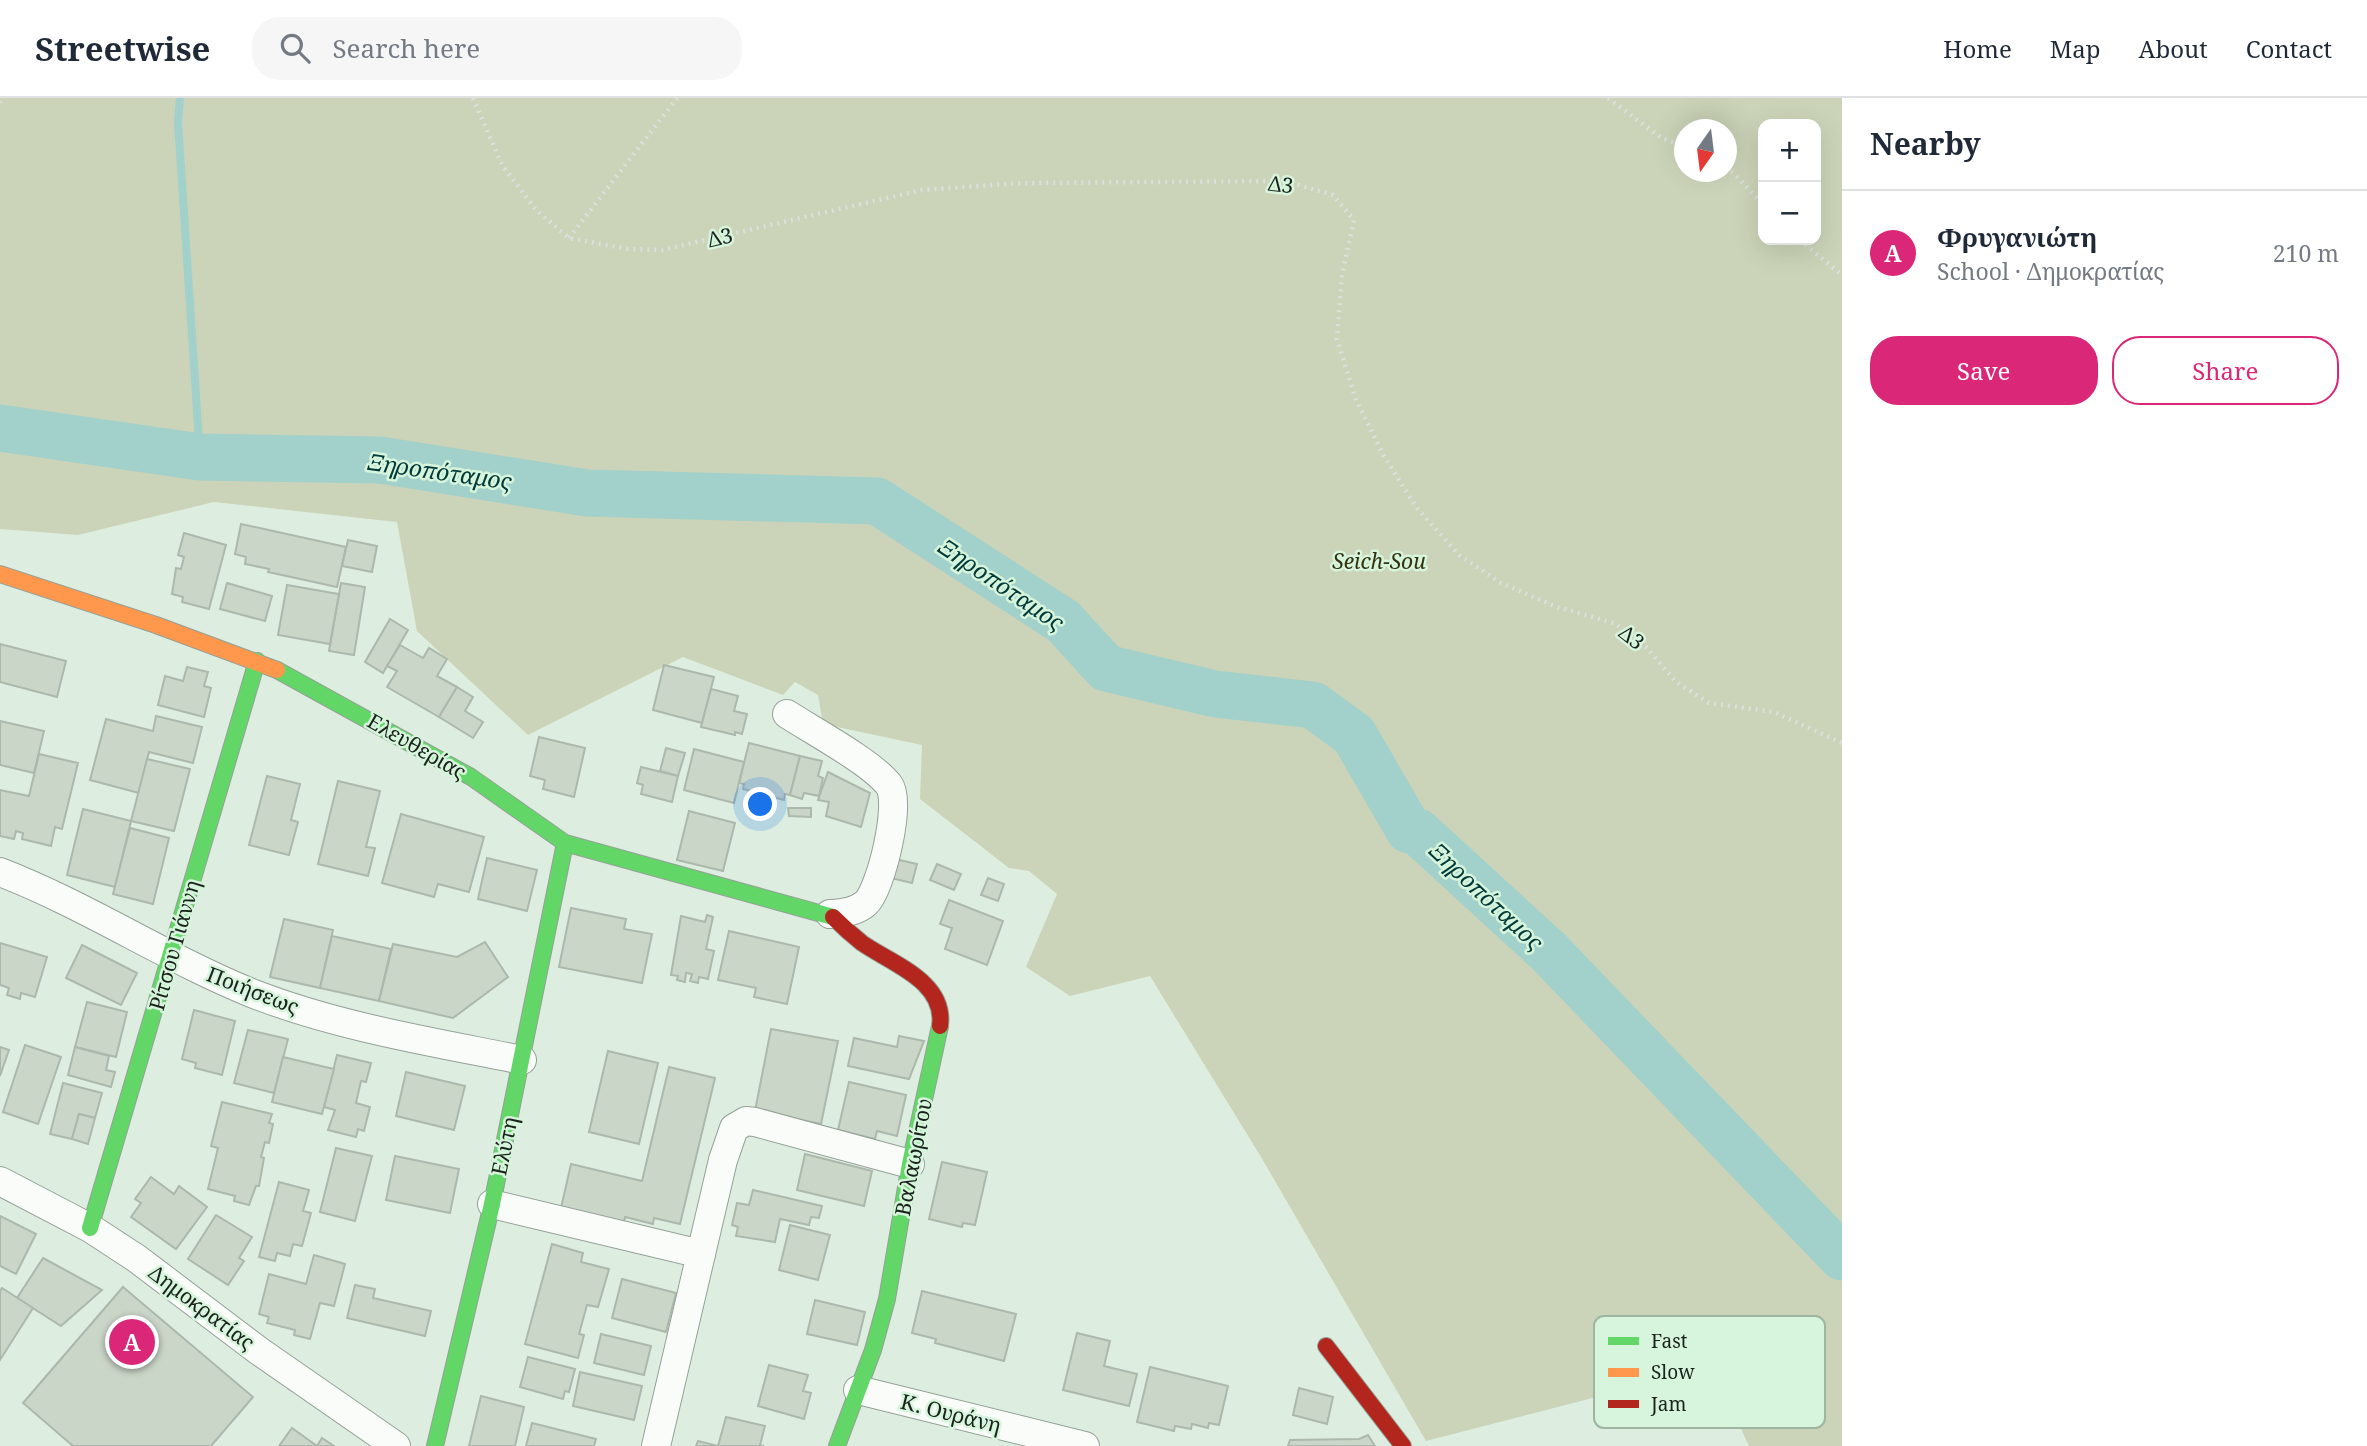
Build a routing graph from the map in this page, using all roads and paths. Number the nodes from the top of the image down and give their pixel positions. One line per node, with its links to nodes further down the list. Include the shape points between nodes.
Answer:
1 (473, 98): 7 (path, Δ3, via 502,165 536,210)
2 (677, 98): 7 (path)
3 (1608, 98): 4 (path)
4 (1674, 143)
5 (1737, 177): 6 (path)
6 (1758, 200)
7 (569, 238): 13 (path, Δ3, via 662,250 922,190 1022,183 1285,181 1333,195 1354,220 1342,275 1336,339 1356,400 1416,507 1459,555 1501,583 1614,623 1646,647 1676,682 1709,703 1774,712)
8 (1806, 245): 9 (path)
9 (1842, 275)
10 (0, 573): 11 (street, Ελευθερίας)
11 (257, 661): 14 (street, Ελευθερίας, via 355,710 471,777); 17 (street, Ρίτσου Γιάννη)
12 (787, 714): 16 (street, via 880,776 893,794 892,823 872,895 858,909)
13 (1842, 743)
14 (565, 843): 16 (street, Ελευθερίας); 18 (street, Ελύτη)
15 (0, 872): 17 (street, Ποιήσεως)
16 (830, 914): 19 (street, Βαλαωρίτου, via 863,943 915,976 942,1008)
17 (171, 954): 18 (street, Ποιήσεως, via 227,982 301,1008 394,1034); 22 (street, Ρίτσου Γιάννη)
18 (522, 1060): 21 (street, Ελύτη)
19 (910, 1164): 23 (street, via 755,1122 741,1123 728,1143); 25 (street, Βαλαωρίτου, via 887,1299)
20 (0, 1181): 22 (street, Δημοκρατίας)
21 (492, 1205): 23 (street); 27 (street, Ελύτη)
22 (90, 1228): 26 (street, Δημοκρατίας)
23 (701, 1254): 28 (street)
24 (1326, 1346): 31 (street)
25 (858, 1390): 29 (street, Βαλαωρίτου); 30 (street, Κ. Ουράνη)
26 (396, 1446)
27 (435, 1446)
28 (656, 1446)
29 (837, 1446)
30 (1085, 1446)
31 (1403, 1446)

